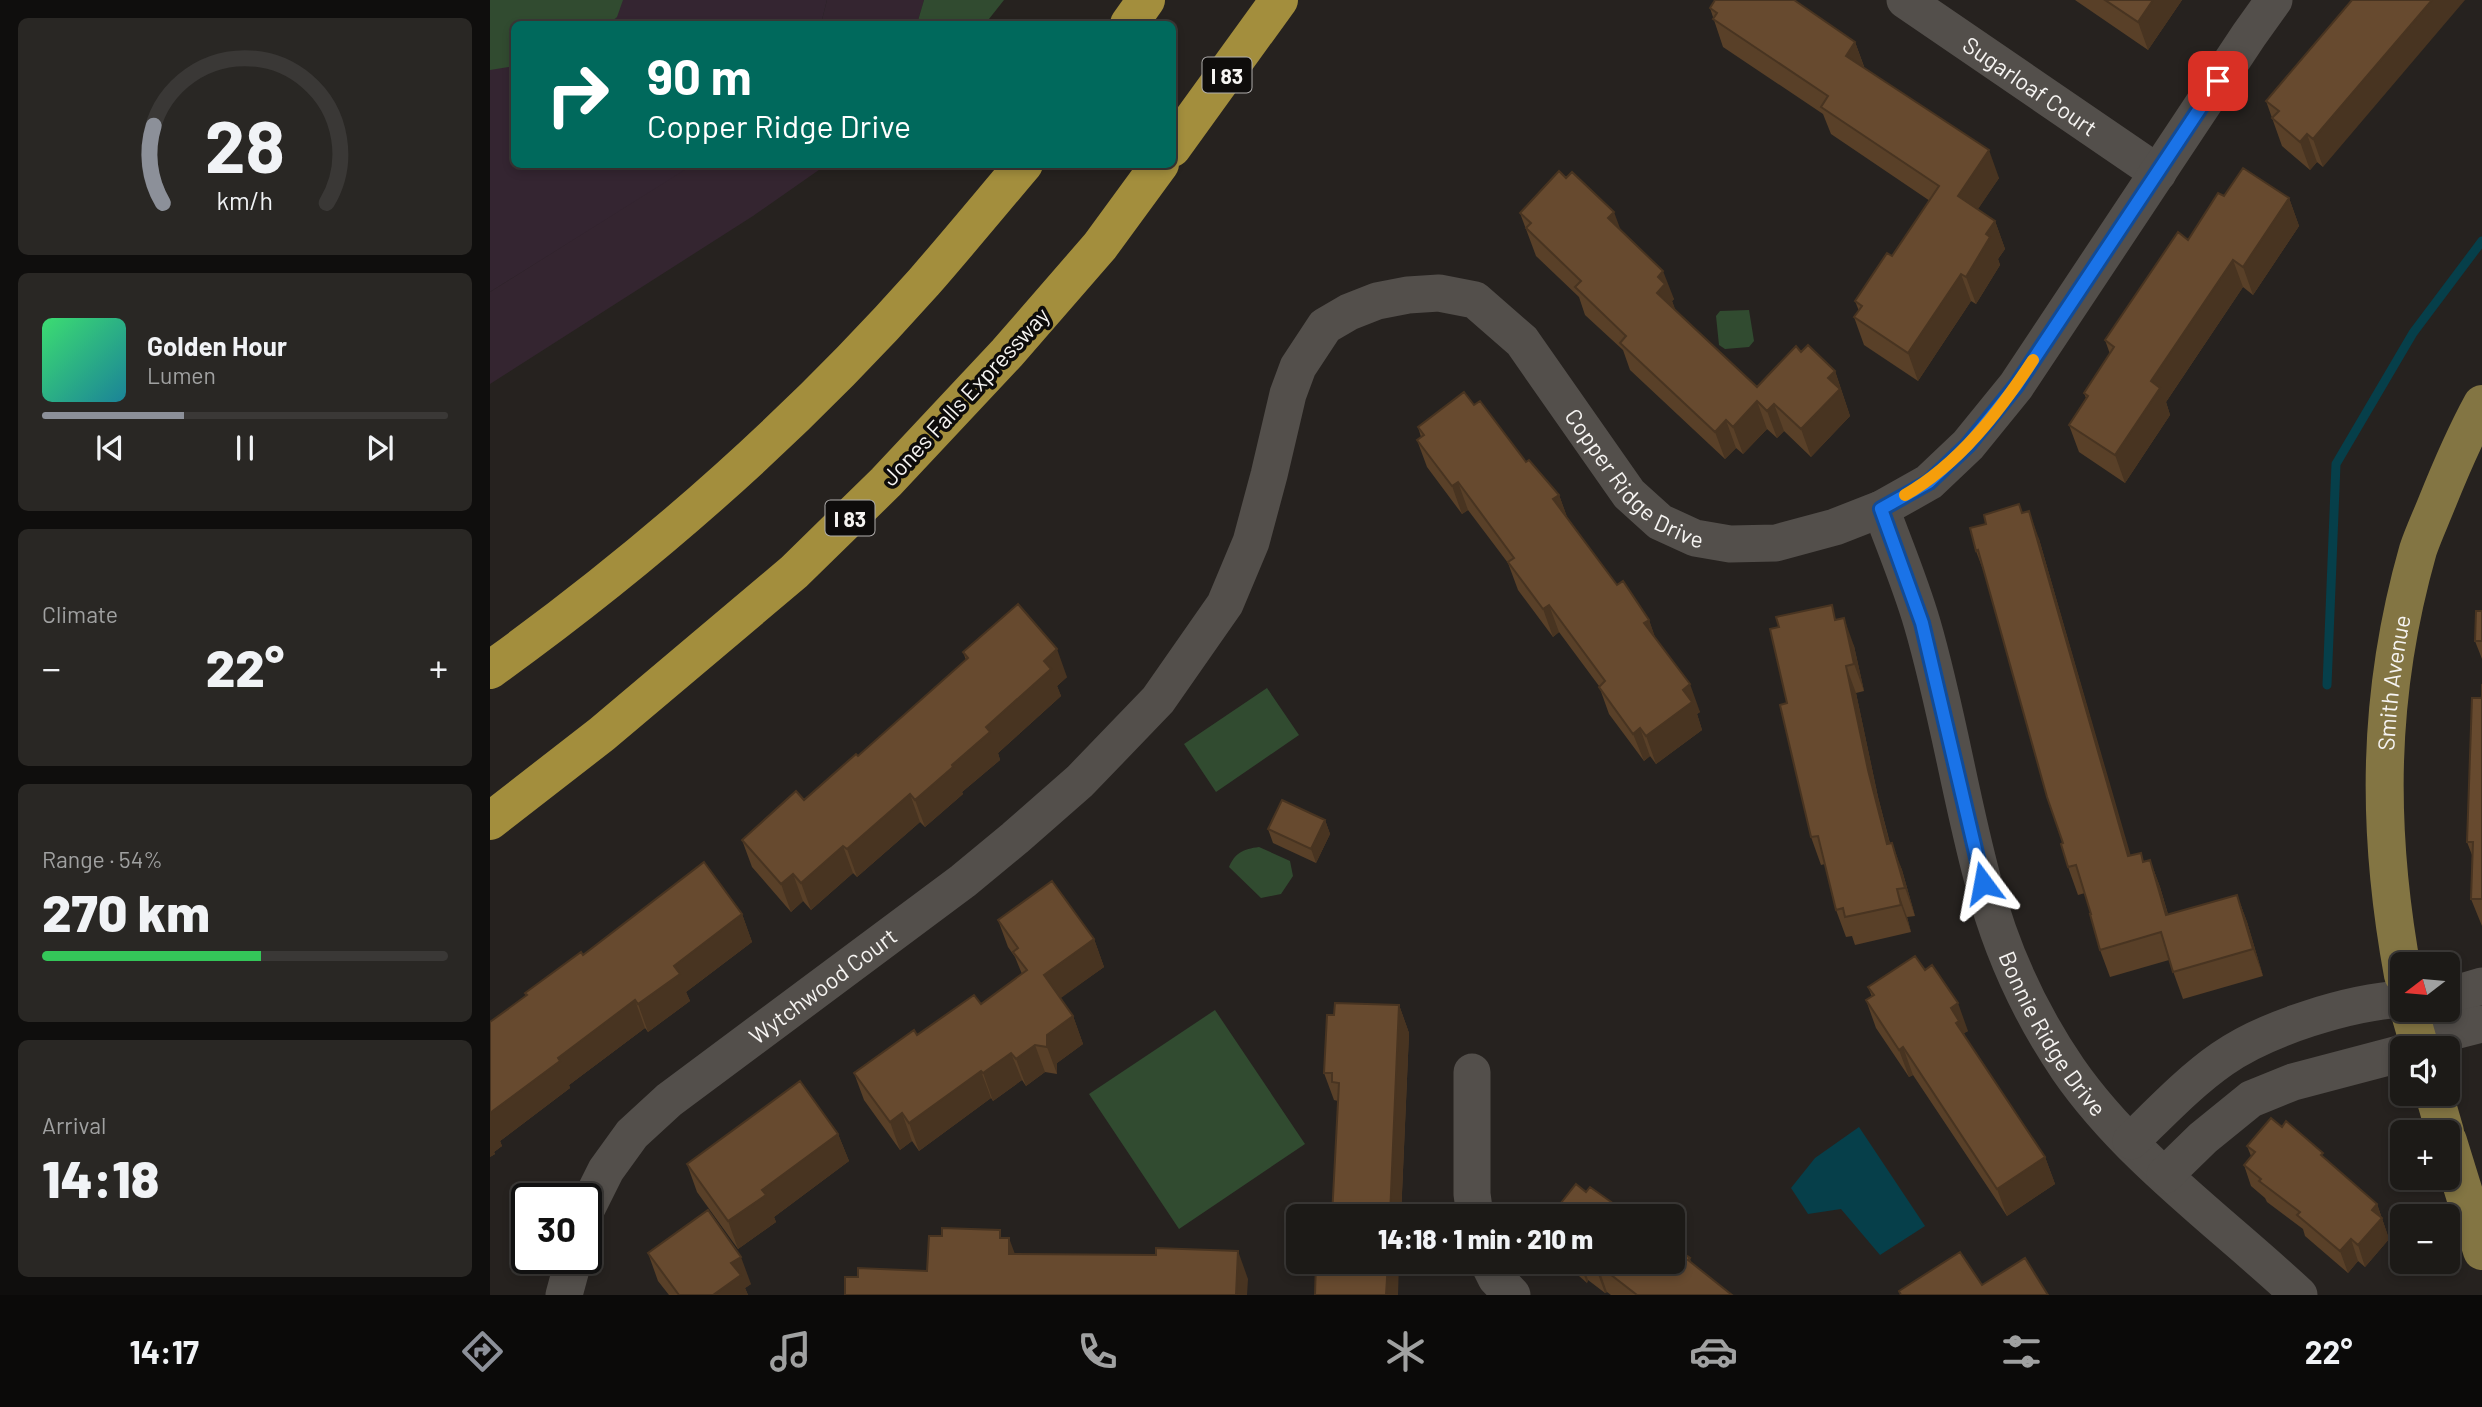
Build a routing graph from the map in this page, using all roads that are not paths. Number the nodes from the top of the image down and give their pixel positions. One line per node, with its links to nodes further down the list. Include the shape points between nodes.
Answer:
1 (1146, 0): 5 (highway)
2 (1279, 0): 6 (highway, I 83)
3 (1905, 0): 9 (street, Sugarloaf Court)
4 (2274, 0): 9 (street, Copper Ridge Drive)
5 (1131, 21)
6 (1176, 142)
7 (1021, 168): 12 (highway, via 923,283 726,480 641,553)
8 (1157, 168): 14 (highway, Jones Falls Expressway / I 83, via 1100,246 887,482 696,657)
9 (2158, 173): 11 (street, Copper Ridge Drive, via 2016,386 1968,445 1929,482)
10 (2482, 404): 15 (main road, Smith Avenue, via 2419,547 2395,647 2385,733 2385,827)
11 (1881, 509): 13 (street, Copper Ridge Drive, via 1776,543 1730,544 1695,538 1660,522 1629,494 1522,341 1475,300 1439,293 1377,301 1325,326 1298,367 1251,541 1225,604 1158,700); 23 (street, Bonnie Ridge Drive, via 1922,623 1983,883 2009,958 2041,1026 2069,1070)
12 (490, 670)
13 (1080, 781): 26 (street, Wytchwood Court, via 963,881 669,1100 632,1134)
14 (490, 821)
15 (2399, 952)
16 (2482, 986): 17 (street)
17 (2460, 992)
18 (2390, 1000): 23 (street, via 2287,1026 2254,1041 2223,1058)
19 (2482, 1024): 20 (street)
20 (2444, 1036)
21 (2390, 1056): 24 (street, via 2293,1082 2251,1099)
22 (1472, 1072): 27 (street)
23 (2131, 1141): 24 (street, Bonnie Ridge Drive)
24 (2165, 1175): 33 (street, Bonnie Ridge Drive)
25 (2460, 1180): 28 (main road)
26 (600, 1183)
27 (1473, 1204)
28 (2482, 1251)
29 (570, 1274): 31 (street)
30 (1494, 1274): 32 (street)
31 (564, 1295)
32 (1512, 1295)
33 (2299, 1295)

